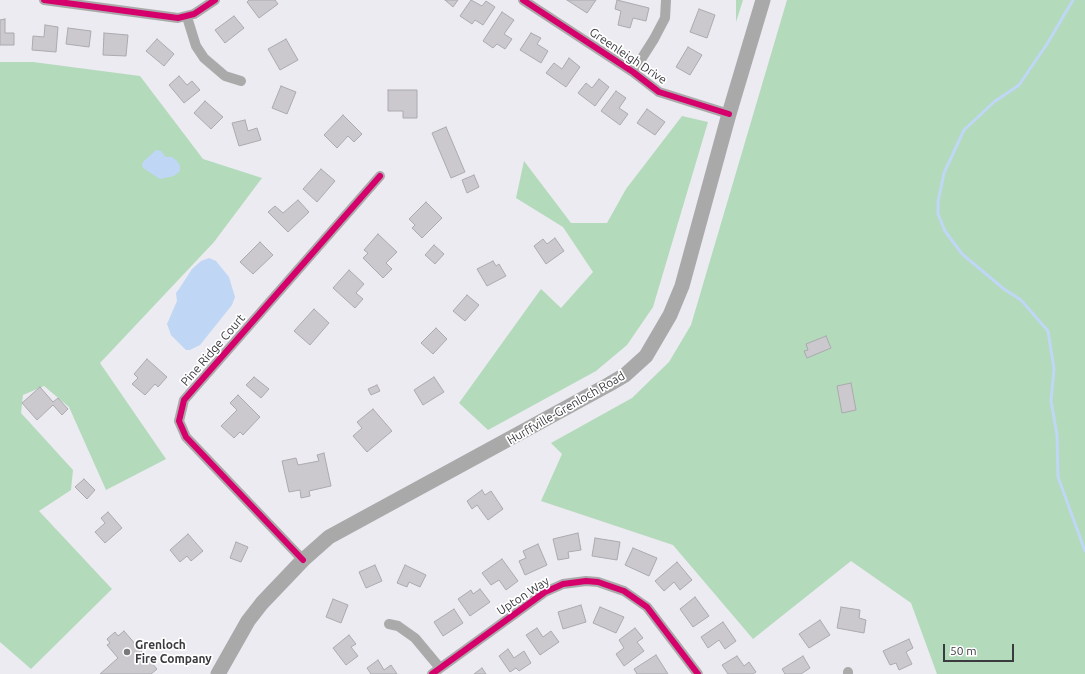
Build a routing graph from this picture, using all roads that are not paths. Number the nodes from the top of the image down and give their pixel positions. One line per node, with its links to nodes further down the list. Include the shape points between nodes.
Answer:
1 (44, 0): 6 (street, via 166,18)
2 (215, 0): 6 (street)
3 (523, 0): 7 (street, Greenleigh Drive)
4 (666, 0): 7 (street, via 665,18)
5 (763, 0): 9 (main road, Hurffville-Grenloch Road)
6 (188, 17): 8 (street, via 196,46 204,58 225,76)
7 (633, 72): 9 (street, Greenleigh Drive, via 659,92)
8 (240, 81)
9 (729, 114): 11 (main road, Hurffville-Grenloch Road, via 682,286 670,315 646,356 625,375 608,385 329,537)
10 (380, 176): 11 (street, Pine Ridge Court, via 184,400 180,421 186,437)
11 (303, 560): 14 (main road, Hurffville-Grenloch Road, via 248,621)
12 (389, 624): 13 (street, via 398,626 415,638)
13 (436, 671): 15 (street, Upton Way, via 544,592 563,584 586,581 598,582 624,591 647,607)
14 (218, 674)
15 (698, 674)

